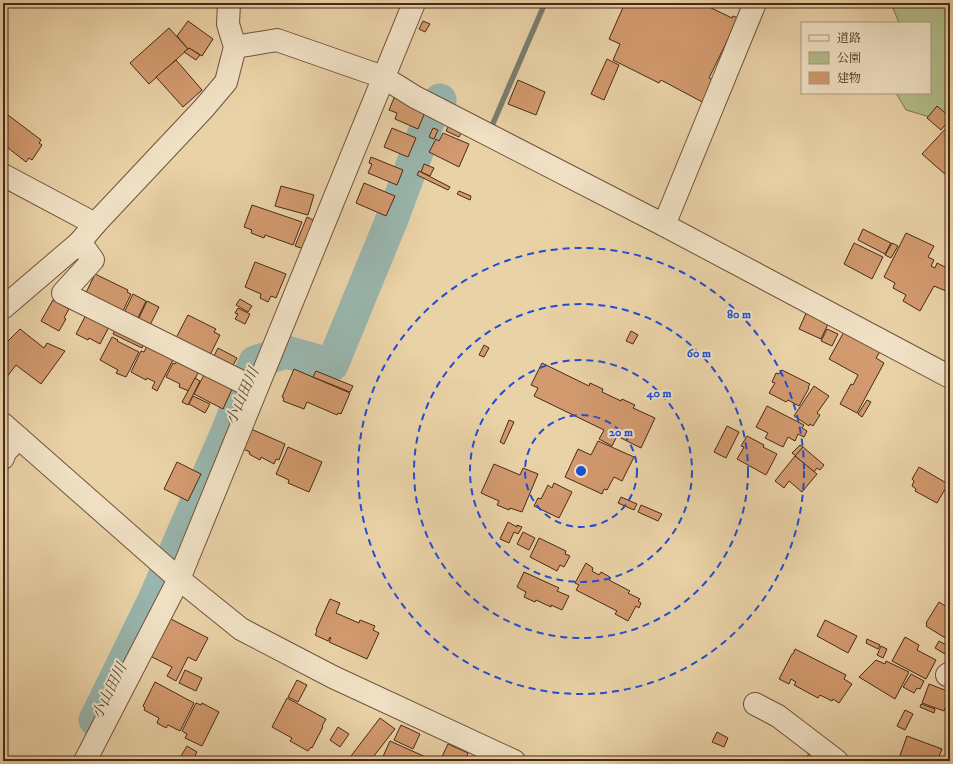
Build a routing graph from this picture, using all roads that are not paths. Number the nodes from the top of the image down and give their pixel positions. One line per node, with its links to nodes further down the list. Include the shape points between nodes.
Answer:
1 (228, 3): 4 (street, via 228,24)
2 (414, 3): 5 (street)
3 (755, 3): 8 (street)
4 (235, 47): 5 (street, via 278,40); 7 (street, via 226,82)
5 (383, 76): 8 (street, via 415,97); 12 (street)
6 (3, 175): 7 (street)
7 (95, 224): 9 (street)
8 (664, 225): 11 (street)
9 (80, 242): 10 (street); 12 (street, via 92,260 63,293)
10 (3, 308)
11 (950, 377)
12 (256, 389): 15 (street)
13 (11, 431): 14 (street); 15 (street)
14 (3, 458)
15 (179, 579): 17 (street); 18 (street, via 241,629 333,677)
16 (755, 704): 19 (street, via 778,716)
17 (85, 761)
18 (514, 761)
19 (837, 761)

